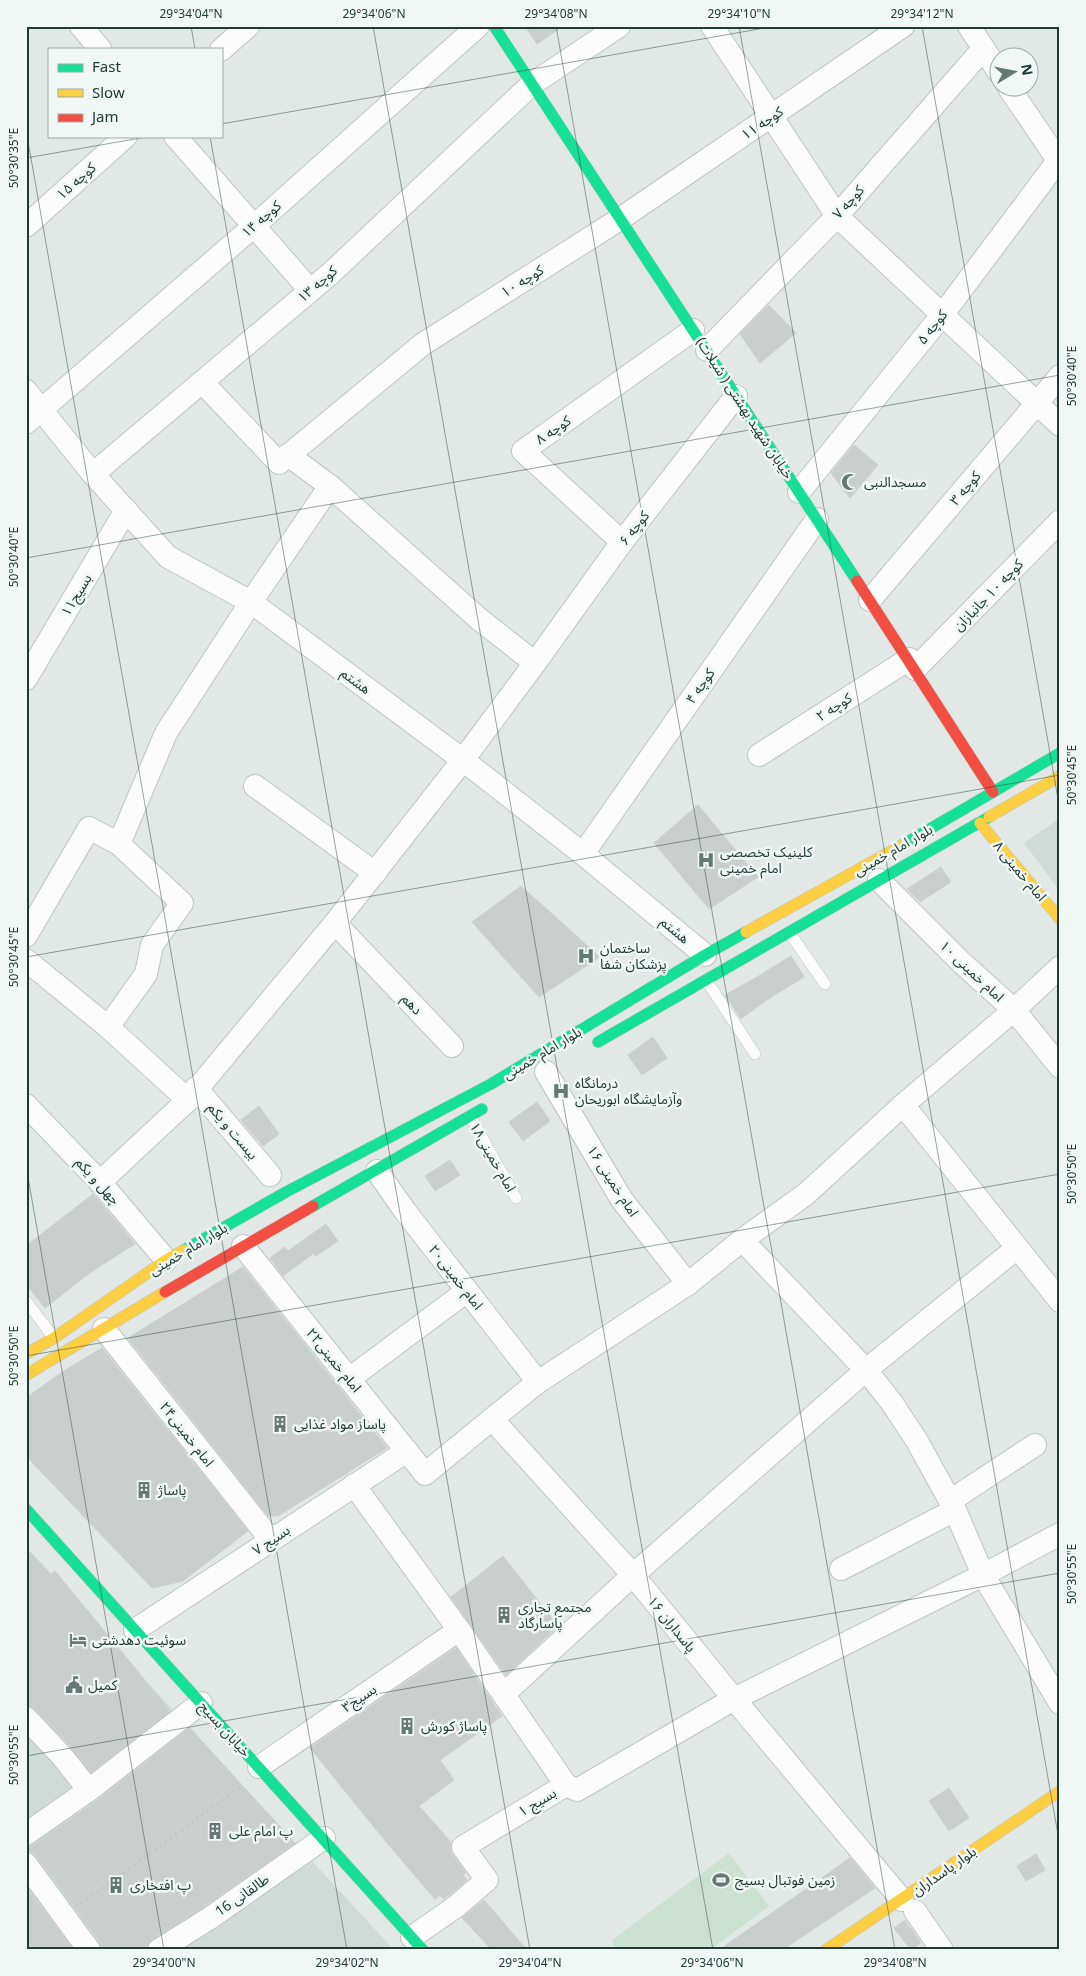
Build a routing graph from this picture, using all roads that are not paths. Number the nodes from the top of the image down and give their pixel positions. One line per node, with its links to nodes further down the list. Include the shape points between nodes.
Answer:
1 (81, 26): 9 (street)
2 (248, 26): 10 (street)
3 (478, 26): 22 (street, کوچه ۱۴)
4 (494, 26): 13 (main road, خیابان شهید بهشتی ( شیلات))
5 (619, 26): 13 (street, کوچه ۱۳)
6 (712, 26): 15 (street)
7 (903, 26): 15 (street, کوچه ۱۱)
8 (969, 26): 11 (street)
9 (99, 48)
10 (222, 49)
11 (984, 49): 12 (street); 19 (street, کوچه ۷)
12 (988, 55)
13 (532, 84): 20 (main road, خیابان شهید بهشتی ( شیلات)); 23 (street, کوچه ۱۳)
14 (1016, 98): 18 (street)
15 (771, 116): 19 (street); 20 (street, کوچه ۱۱)
16 (124, 138): 21 (street, کوچه ۱۵)
17 (177, 138): 22 (street)
18 (1059, 160): 24 (street, کوچه ۵)
19 (837, 216): 24 (street); 26 (street, کوچه ۷)
20 (620, 219): 25 (main road, خیابان شهید بهشتی ( شیلات)); 34 (street, کوچه ۱۰, via 423,344)
21 (26, 226)
22 (254, 226): 23 (street); 32 (street, کوچه ۱۴)
23 (310, 290): 28 (street, کوچه ۱۳)
24 (943, 314): 31 (street); 37 (street, کوچه ۵)
25 (693, 330): 26 (main road, خیابان شهید بهشتی ( شیلات)); 41 (street, کوچه ۸, via 522,451)
26 (707, 350): 30 (main road, خیابان شهید بهشتی ( شیلات))
27 (1060, 376): 31 (street, کوچه ۳)
28 (202, 382): 34 (street, via 279,463); 35 (street, کوچه ۱۳)
29 (26, 391): 32 (street, هشتم)
30 (736, 396): 37 (main road, خیابان شهید بهشتی ( شیلات)); 41 (street, کوچه ۶)
31 (1036, 403): 33 (street); 42 (street, کوچه ۳)
32 (34, 416): 35 (street, هشتم)
33 (1060, 425)
34 (288, 455): 36 (street)
35 (93, 474): 38 (street, هشتم)
36 (330, 486): 43 (street); 44 (street, via 479,619)
37 (800, 492): 39 (main road, خیابان شهید بهشتی ( شیلات))
38 (126, 510): 43 (street, هشتم, via 168,557); 46 (street, بسیج۱۱)
39 (817, 519): 42 (main road, خیابان شهید بهشتی ( شیلات)); 55 (street, کوچه ۴)
40 (1060, 521): 45 (street, کوچه ۱۰ جانبازان)
41 (622, 542): 44 (street, کوچه ۶)
42 (870, 600): 45 (main road, خیابان شهید بهشتی ( شیلات))
43 (251, 602): 49 (street, هشتم); 54 (street, via 166,733)
44 (535, 663): 49 (street, کوچه ۶)
45 (912, 664): 48 (street, کوچه ۲); 52 (main road, خیابان شهید بهشتی ( شیلات))
46 (26, 679)
47 (1060, 753): 52 (main road, بلوار امام خمینی)
48 (759, 755)
49 (463, 760): 55 (street, هشتم); 56 (street, کوچه ۶)
50 (1060, 776): 53 (main road, بلوار امام خمینی)
51 (255, 786): 56 (street)
52 (993, 792): 62 (main road, بلوار امام خمینی)
53 (980, 823): 57 (main road, بلوار امام خمینی); 58 (main road, امام خمینی ۸)
54 (119, 844): 61 (street, via 89,828); 68 (street, via 182,904 152,946 146,974)
55 (583, 854): 62 (street, هشتم)
56 (375, 873): 59 (street, کوچه ۶)
57 (879, 880): 60 (main road, بلوار امام خمینی); 67 (street, امام خمینی ۱۰)
58 (1060, 919)
59 (335, 923): 69 (street, دهم); 74 (street, کوچه ۶)
60 (789, 932): 65 (main road, بلوار امام خمینی); 66 (lane)
61 (26, 936)
62 (705, 955): 86 (main road, بلوار امام خمینی, via 491,1084 286,1192)
63 (26, 960): 68 (street, بیست و یکم)
64 (1060, 967): 67 (street)
65 (705, 978): 70 (main road, بلوار امام خمینی); 71 (lane)
66 (825, 984)
67 (1014, 1010): 72 (street, امام خمینی ۱۰); 77 (street)
68 (108, 1027): 74 (street, بیست و یکم)
69 (452, 1046)
70 (588, 1048)
71 (755, 1054)
72 (1060, 1067)
73 (545, 1073): 88 (street, امام خمینی ۱۶, via 622,1200)
74 (192, 1094): 80 (street, بیست و یکم); 81 (street, کوچه ۶)
75 (494, 1102): 78 (main road, بلوار امام خمینی)
76 (26, 1105): 81 (street, چهل و یکم)
77 (903, 1105): 83 (street, via 806,1194); 85 (street)
78 (470, 1116): 79 (main road, بلوار امام خمینی); 82 (lane, امام خمینی۱۸)
79 (376, 1171): 84 (main road, بلوار امام خمینی); 89 (street, امام خمینی۲۰)
80 (270, 1175)
81 (100, 1182): 87 (street, چهل و یکم)
82 (516, 1198)
83 (742, 1240): 88 (street); 95 (street)
84 (243, 1246): 86 (main road, بلوار امام خمینی); 97 (street, امام خمینی۲۲)
85 (1017, 1248): 91 (street); 95 (street)
86 (204, 1254): 87 (main road, بلوار امام خمینی); 92 (main road, بلوار امام خمینی)
87 (166, 1260): 93 (main road, بلوار امام خمینی)
88 (688, 1284): 98 (street)
89 (467, 1291): 97 (street); 98 (street, امام خمینی۲۰)
90 (26, 1301): 93 (lane)
91 (1060, 1301)
92 (104, 1329): 96 (main road, بلوار امام خمینی); 106 (street, امام خمینی۲۴)
93 (54, 1338): 94 (main road, بلوار امام خمینی)
94 (26, 1354)
95 (866, 1370): 103 (street, via 917,1441); 108 (street)
96 (26, 1375)
97 (349, 1379): 101 (street, امام خمینی۲۲)
98 (538, 1382): 99 (street)
99 (492, 1419): 101 (street, امام خمینی۲۲, via 425,1474); 108 (street, پاسداران ۱۶)
100 (1035, 1445): 103 (street)
101 (407, 1451): 102 (street, بسیج ۷)
102 (354, 1485): 106 (street, بسیج ۷); 111 (street, بسیج ۱)
103 (953, 1505): 107 (street); 109 (street)
104 (26, 1510): 110 (main road, خیابان بسیج)
105 (1060, 1534): 109 (street)
106 (271, 1540): 110 (street, بسیج ۷)
107 (841, 1569)
108 (633, 1575): 112 (street); 113 (street, پاسداران ۱۶)
109 (983, 1575): 113 (street); 115 (street)
110 (135, 1630): 114 (main road, خیابان بسیج)
111 (459, 1630): 112 (street, بسیج ۱); 117 (street, بسیج۳)
112 (504, 1694): 118 (street, بسیج ۱)
113 (734, 1700): 118 (street, via 577,1790); 124 (street, پاسداران ۱۶)
114 (201, 1703): 117 (main road, خیابان بسیج); 119 (street)
115 (1060, 1703)
116 (26, 1718): 119 (street)
117 (259, 1767): 122 (main road, خیابان بسیج)
118 (566, 1785): 125 (street, بسیج ۱, via 463,1847 487,1880)
119 (89, 1790): 121 (street)
120 (1060, 1791): 124 (main road, بلوار پاسداران)
121 (26, 1834)
122 (324, 1838): 125 (main road, خیابان بسیج); 127 (street, طالقانی 16)
123 (26, 1864): 126 (street)
124 (912, 1908): 128 (main road, بلوار پاسداران); 129 (street, پاسداران ۱۶)
125 (417, 1944)
126 (89, 1950)
127 (159, 1950)
128 (826, 1950)
129 (942, 1950)

